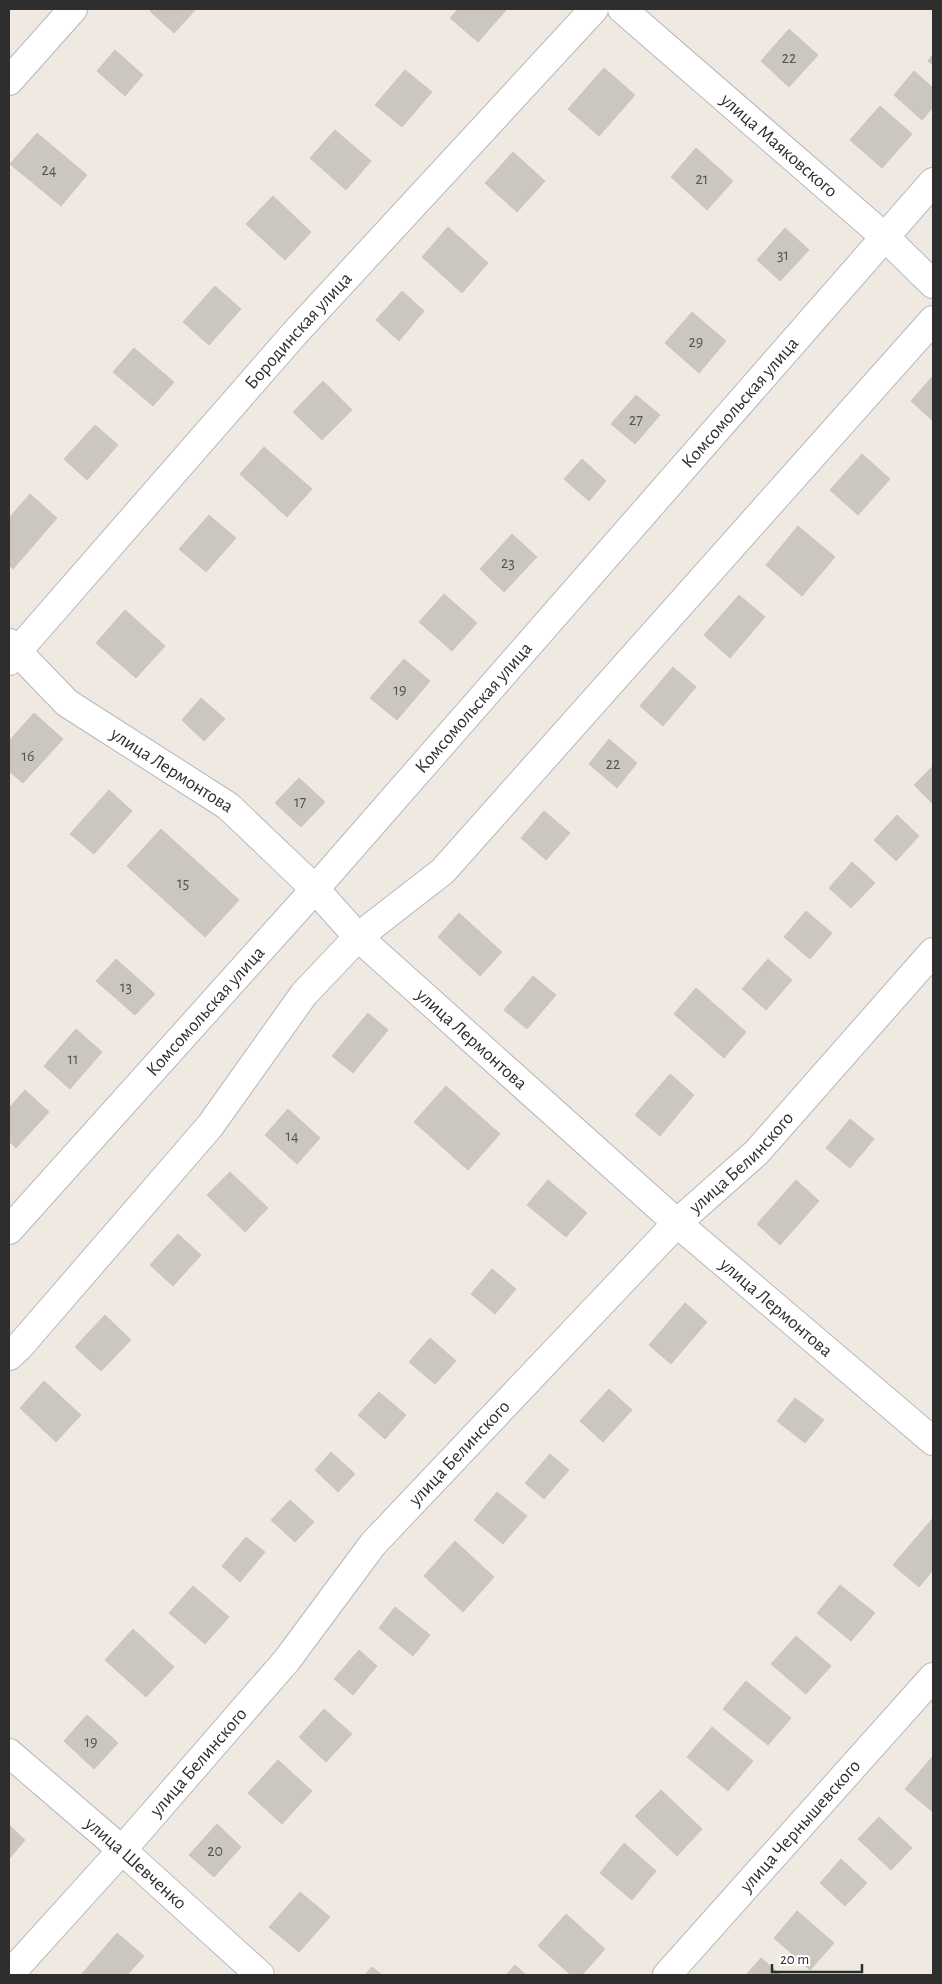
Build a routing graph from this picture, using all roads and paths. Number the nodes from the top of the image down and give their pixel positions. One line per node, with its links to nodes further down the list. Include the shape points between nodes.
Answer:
1 (73, 9): 4 (street)
2 (594, 9): 9 (street, Бородинская улица, via 295,332)
3 (622, 9): 6 (street, улица Маяковского)
4 (9, 81)
5 (933, 182): 6 (street, Комсомольская улица)
6 (886, 238): 7 (street, улица Маяковского); 10 (street, Комсомольская улица)
7 (933, 284)
8 (933, 320): 11 (street, via 443,871)
9 (12, 652): 10 (street, улица Лермонтова, via 67,702 228,806)
10 (315, 889): 11 (street, улица Лермонтова); 14 (street, Комсомольская улица)
11 (358, 938): 13 (street, улица Лермонтова); 15 (street, via 304,994 210,1126)
12 (933, 952): 13 (street, улица Белинского, via 756,1153)
13 (677, 1223): 16 (street, улица Лермонтова); 19 (street, улица Белинского, via 373,1544 287,1660)
14 (9, 1230)
15 (9, 1356)
16 (933, 1441)
17 (933, 1677): 22 (street, улица Чернышевского)
18 (9, 1754): 19 (street, улица Шевченко)
19 (122, 1850): 20 (street, улица Белинского); 21 (street, улица Шевченко)
20 (9, 1975)
21 (260, 1975)
22 (667, 1975)

